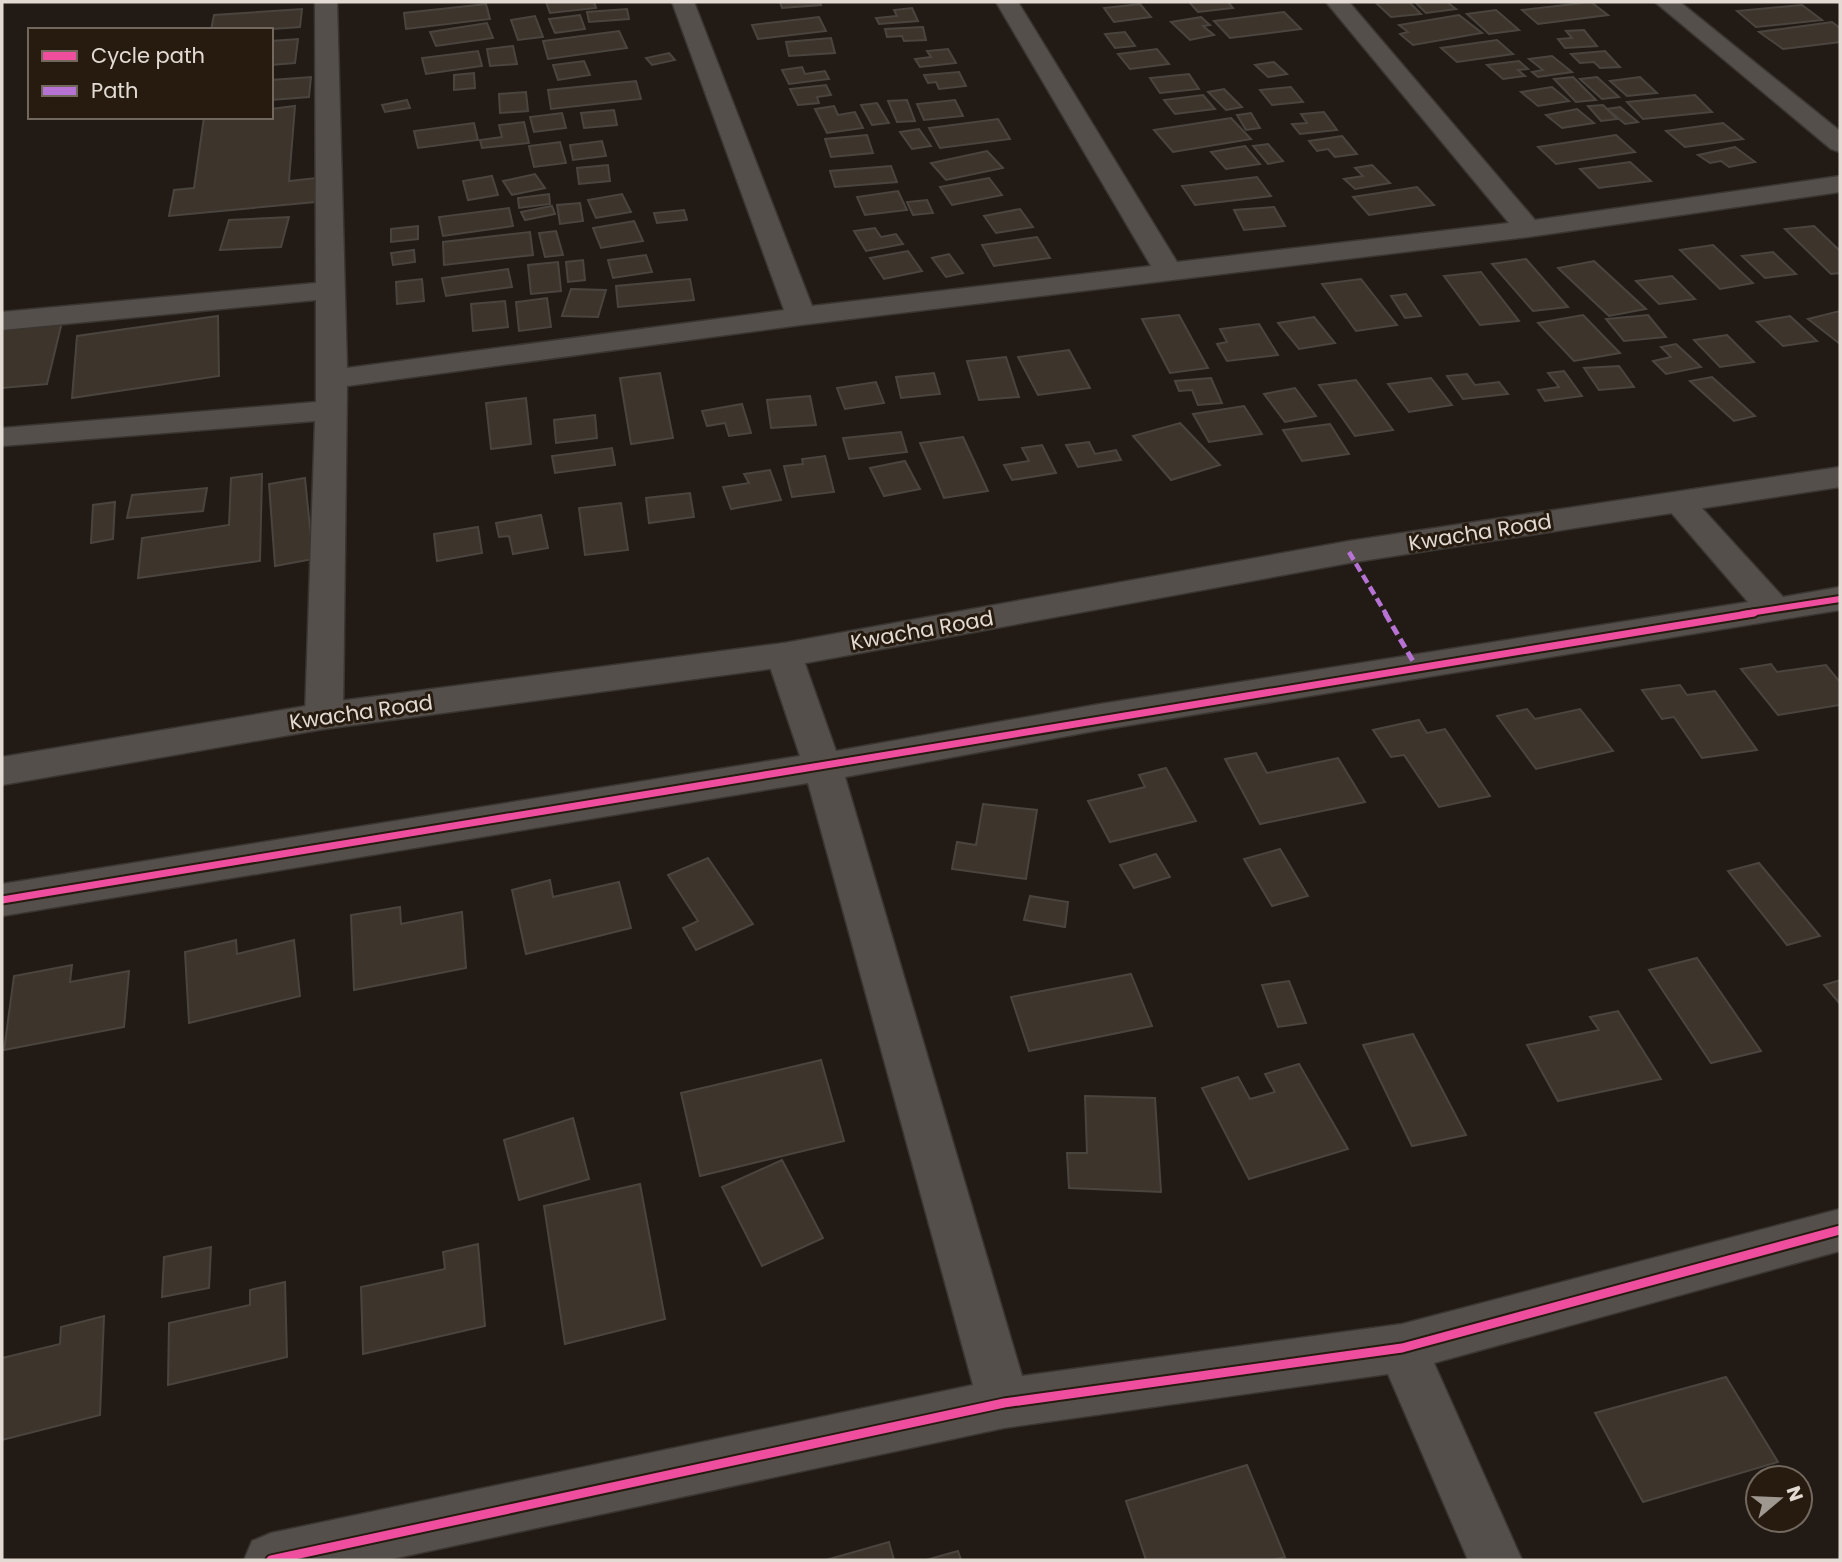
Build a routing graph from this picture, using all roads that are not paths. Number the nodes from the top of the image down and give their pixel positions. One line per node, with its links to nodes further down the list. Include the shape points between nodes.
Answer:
1 (326, 2): 10 (street)
2 (683, 2): 11 (street)
3 (1007, 2): 9 (street)
4 (1337, 2): 8 (street)
5 (1666, 2): 6 (street)
6 (1840, 145)
7 (1840, 184): 8 (street)
8 (1528, 229): 9 (street)
9 (1168, 270): 11 (street)
10 (331, 290): 12 (street); 13 (street)
11 (801, 316): 13 (street)
12 (2, 321)
13 (332, 379): 14 (street)
14 (332, 410): 15 (street); 21 (street)
15 (2, 437)
16 (1840, 477): 17 (street, Kwacha Road)
17 (1678, 502): 19 (street); 20 (street, Kwacha Road, via 1349,552)
18 (1840, 599): 19 (street)
19 (1773, 609): 22 (street)
20 (784, 655): 21 (street, Kwacha Road); 22 (street)
21 (324, 716): 23 (street, Kwacha Road)
22 (822, 765): 24 (street); 27 (street)
23 (2, 771)
24 (2, 900)
25 (1840, 1230): 26 (street)
26 (1402, 1348): 27 (street); 30 (street)
27 (1004, 1403): 28 (street)
28 (399, 1546): 29 (street)
29 (271, 1560)
30 (1495, 1560)

